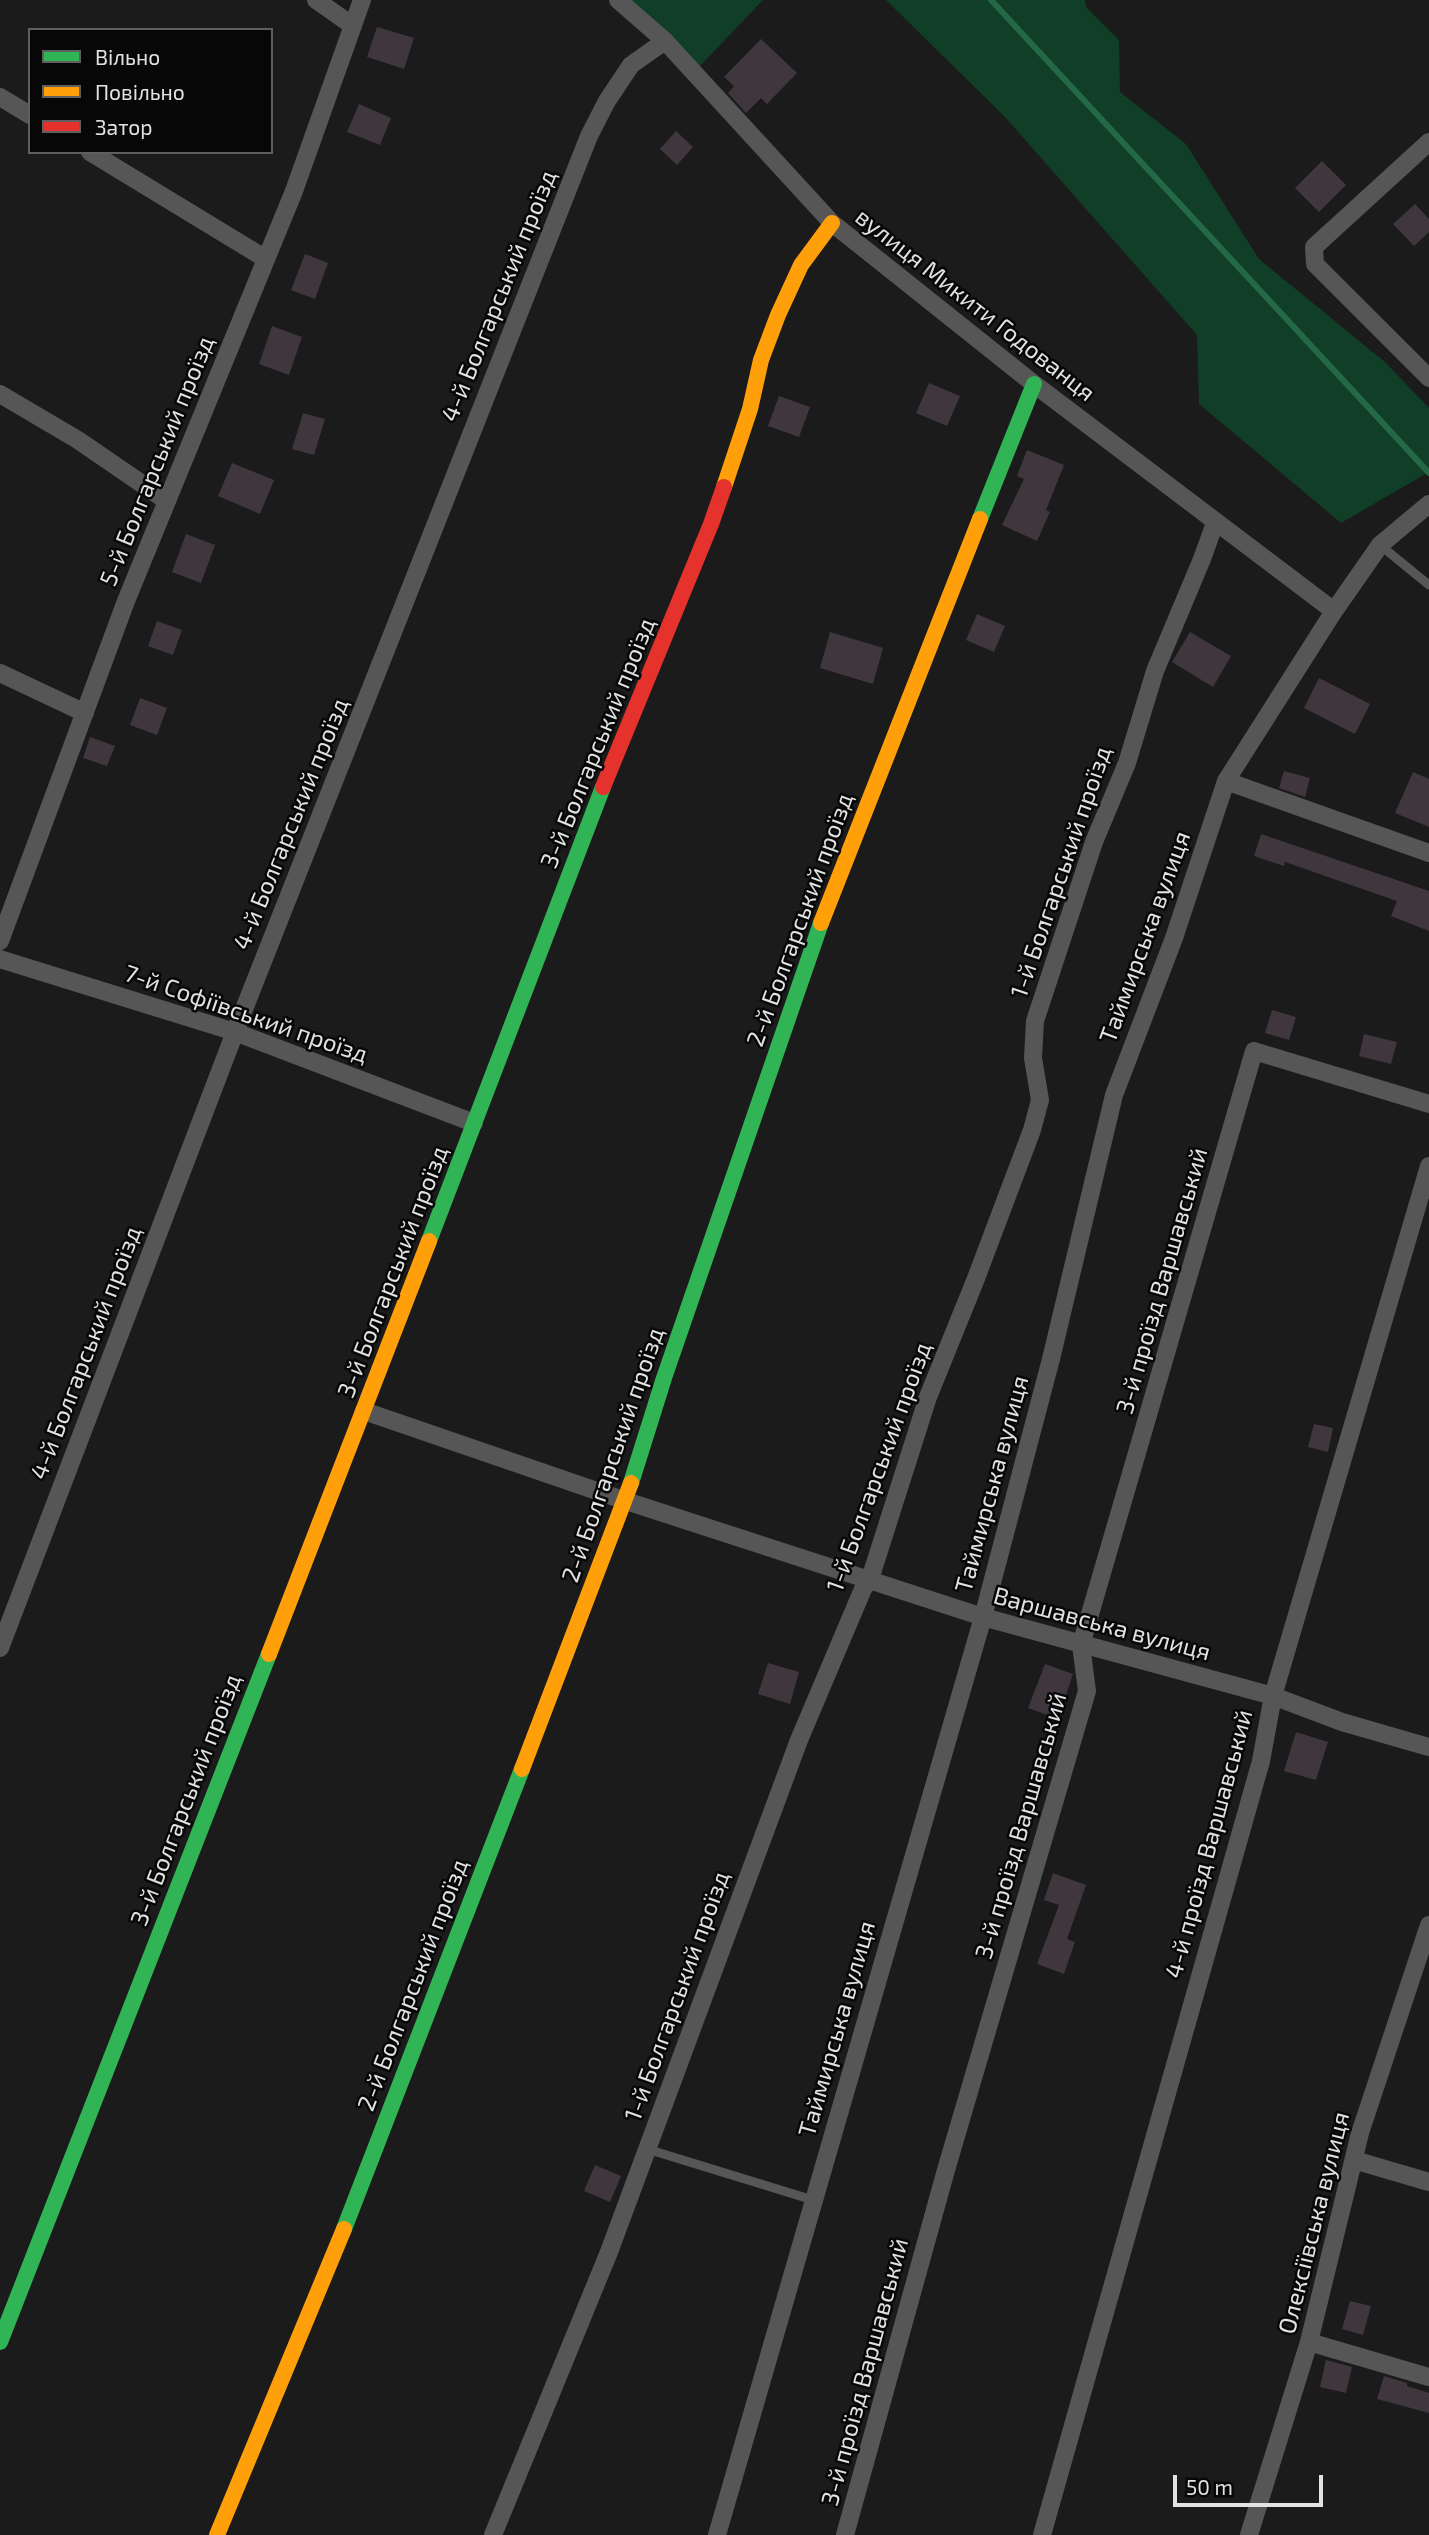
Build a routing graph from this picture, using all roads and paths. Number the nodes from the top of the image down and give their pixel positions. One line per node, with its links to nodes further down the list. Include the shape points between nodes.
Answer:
1 (316, 0): 4 (street)
2 (362, 0): 4 (street, 5-й Болгарський проїзд)
3 (618, 0): 5 (street, вулиця Микити Годованця)
4 (352, 26): 11 (street, 5-й Болгарський проїзд)
5 (665, 41): 10 (street, вулиця Микити Годованця); 27 (street, 4-й Болгарський проїзд, via 631,65 589,136)
6 (0, 97): 7 (street)
7 (28, 114)
8 (1429, 142): 12 (street, via 1314,247 1315,264)
9 (93, 154): 11 (street)
10 (832, 223): 13 (street, вулиця Микити Годованця); 29 (street, 3-й Болгарський проїзд, via 801,265 778,315 711,524 604,784)
11 (266, 259): 15 (street, 5-й Болгарський проїзд)
12 (1429, 378)
13 (1034, 384): 17 (street, вулиця Микити Годованця); 32 (street, 2-й Болгарський проїзд, via 806,960)
14 (0, 394): 15 (street)
15 (167, 501): 22 (street, 5-й Болгарський проїзд)
16 (1429, 504): 18 (street, Таймирська вулиця)
17 (1215, 523): 20 (street, вулиця Микити Годованця); 33 (street, 1-й Болгарський проїзд, via 1155,671 1035,1021 1033,1058 1040,1100 1032,1130 928,1397)
18 (1380, 545): 19 (lane); 20 (street, Таймирська вулиця)
19 (1429, 585)
20 (1334, 611): 23 (street, Таймирська вулиця)
21 (0, 673): 22 (street)
22 (85, 713): 25 (street, 5-й Болгарський проїзд)
23 (1226, 781): 24 (street); 34 (street, Таймирська вулиця, via 1174,938 1114,1096)
24 (1429, 853)
25 (0, 941)
26 (0, 959): 27 (street, 7-й Софіївський проїзд)
27 (235, 1032): 29 (street, 7-й Софіївський проїзд); 36 (street, 4-й Болгарський проїзд)
28 (1429, 1104): 35 (street, 3-й проїзд Варшавський, via 1254,1051)
29 (474, 1122): 31 (street, 3-й Болгарський проїзд)
30 (1429, 1166): 37 (street, 4-й проїзд Варшавський)
31 (364, 1411): 32 (street, Варшавська вулиця); 45 (street, 3-й Болгарський проїзд)
32 (626, 1501): 33 (street, Варшавська вулиця); 48 (street, 2-й Болгарський проїзд, via 320,2291)
33 (870, 1579): 34 (street, Варшавська вулиця); 41 (street, 1-й Болгарський проїзд, via 799,1740)
34 (983, 1617): 35 (street, Варшавська вулиця); 44 (street, Таймирська вулиця)
35 (1081, 1645): 37 (street, Варшавська вулиця); 51 (street, 3-й проїзд Варшавський, via 1087,1691 946,2170)
36 (0, 1648)
37 (1273, 1696): 38 (street, Варшавська вулиця); 52 (street, 4-й проїзд Варшавський, via 1261,1761)
38 (1429, 1747)
39 (1429, 1925): 40 (street, Олексіївська вулиця)
40 (1425, 1950): 42 (street, Олексіївська вулиця)
41 (646, 2149): 44 (lane); 49 (street, 1-й Болгарський проїзд, via 610,2252)
42 (1354, 2160): 43 (street); 46 (street, Олексіївська вулиця)
43 (1429, 2182)
44 (813, 2200): 50 (street, Таймирська вулиця)
45 (0, 2342)
46 (1309, 2342): 47 (street); 53 (street, Олексіївська вулиця)
47 (1429, 2377)
48 (217, 2535)
49 (493, 2535)
50 (717, 2535)
51 (845, 2535)
52 (1042, 2535)
53 (1249, 2535)

